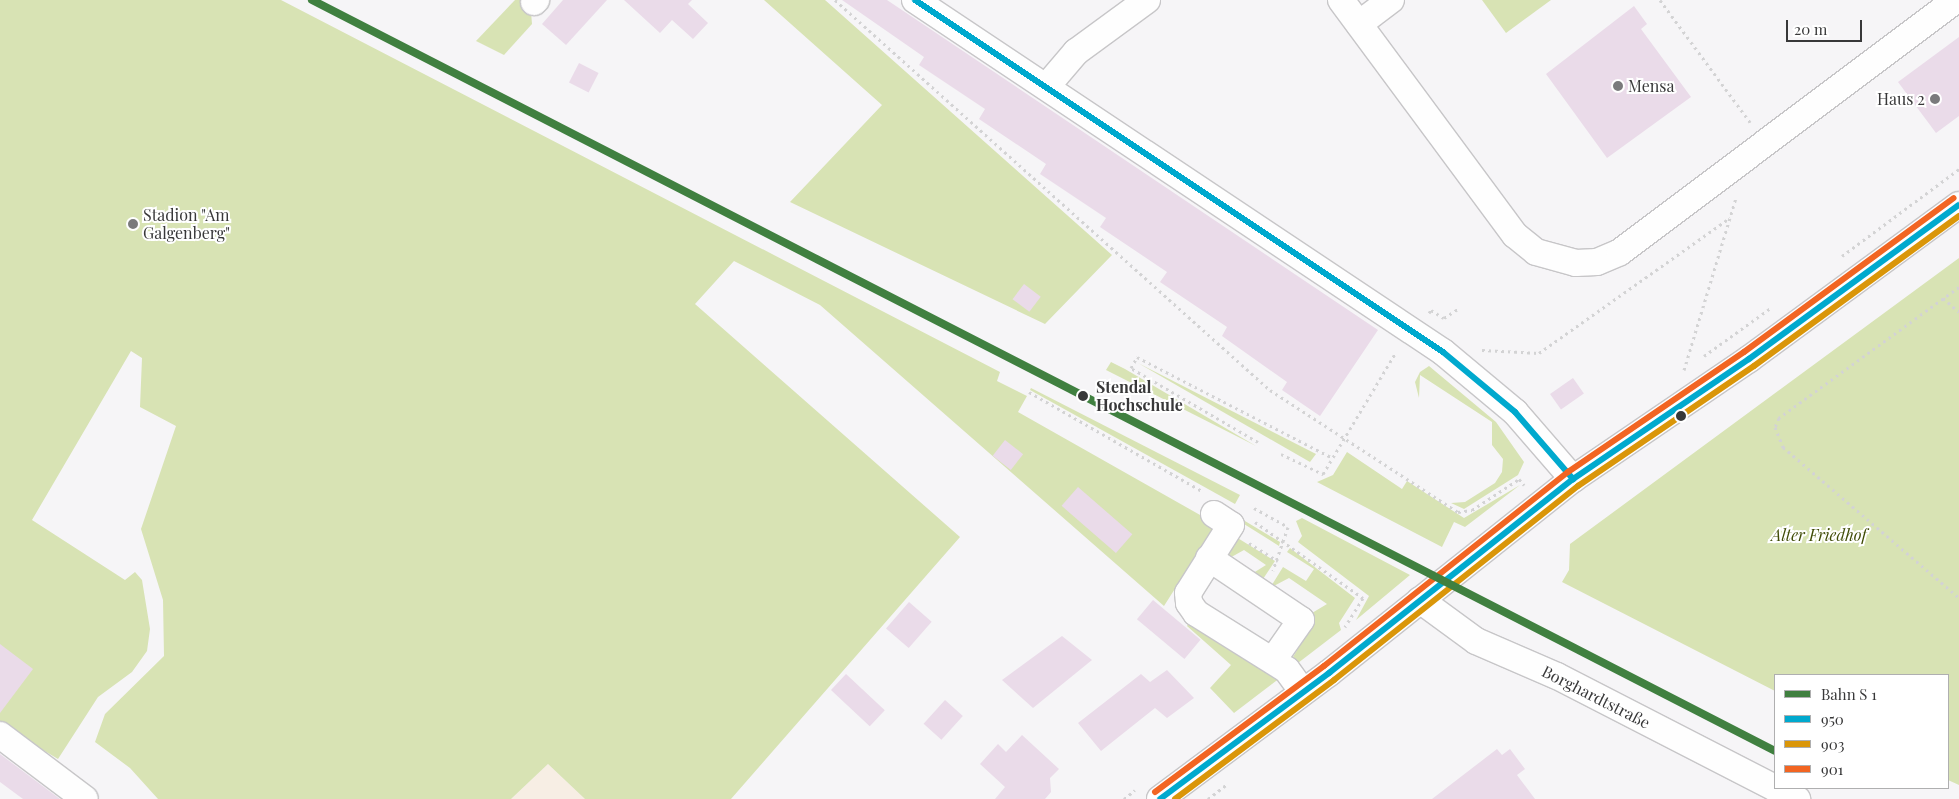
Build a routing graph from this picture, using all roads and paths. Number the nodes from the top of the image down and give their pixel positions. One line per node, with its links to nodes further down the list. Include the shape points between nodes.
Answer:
1 (835, 0): 21 (path, via 1270,390)
2 (915, 0): 9 (street)
3 (1146, 0): 9 (street, via 1076,52)
4 (1341, 0): 8 (street)
5 (1392, 0): 8 (street)
6 (1660, 0): 10 (path)
7 (1956, 0): 10 (street)
8 (1359, 24): 10 (street, via 1515,235 1536,252 1558,260 1597,262 1620,252)
9 (1047, 86): 25 (street, via 1443,352 1515,412)
10 (1757, 149): 12 (path)
11 (1959, 205): 25 (street, via 1749,358)
12 (1730, 218): 19 (path, via 1539,353); 20 (path)
13 (1959, 286): 14 (path)
14 (1944, 298): 16 (path); 33 (path, via 1779,418 1775,426 1783,447)
15 (1458, 309): 17 (path, via 1444,318 1431,310 1425,318)
16 (1959, 312)
17 (1434, 322)
18 (1398, 349): 21 (path)
19 (1478, 350)
20 (1684, 370)
21 (1344, 440): 24 (path); 26 (path, via 1365,447 1458,512 1472,510 1519,479)
22 (1258, 442): 24 (path, via 1131,368 1137,357)
23 (1281, 454): 24 (path, via 1323,474)
24 (1333, 458)
25 (1573, 479): 34 (street)
26 (1528, 490)
27 (1254, 508): 31 (path, via 1288,527)
28 (1214, 514): 30 (street, via 1231,525)
29 (1247, 541): 31 (path)
30 (1209, 558): 32 (street); 35 (street, via 1188,593 1189,603 1196,613)
31 (1278, 561): 32 (path)
32 (1261, 592): 35 (street, via 1301,620)
33 (1959, 598)
34 (1420, 600): 36 (street); 39 (street, Borghardtstraße, via 1483,645 1557,676)
35 (1274, 660): 36 (street)
36 (1303, 692): 42 (street)
37 (0, 735): 41 (street)
38 (1236, 777): 43 (path)
39 (1774, 787)
40 (1777, 789): 44 (street, Borghardtstraße)
41 (86, 799)
42 (1160, 799)
43 (1208, 799)
44 (1797, 799)

